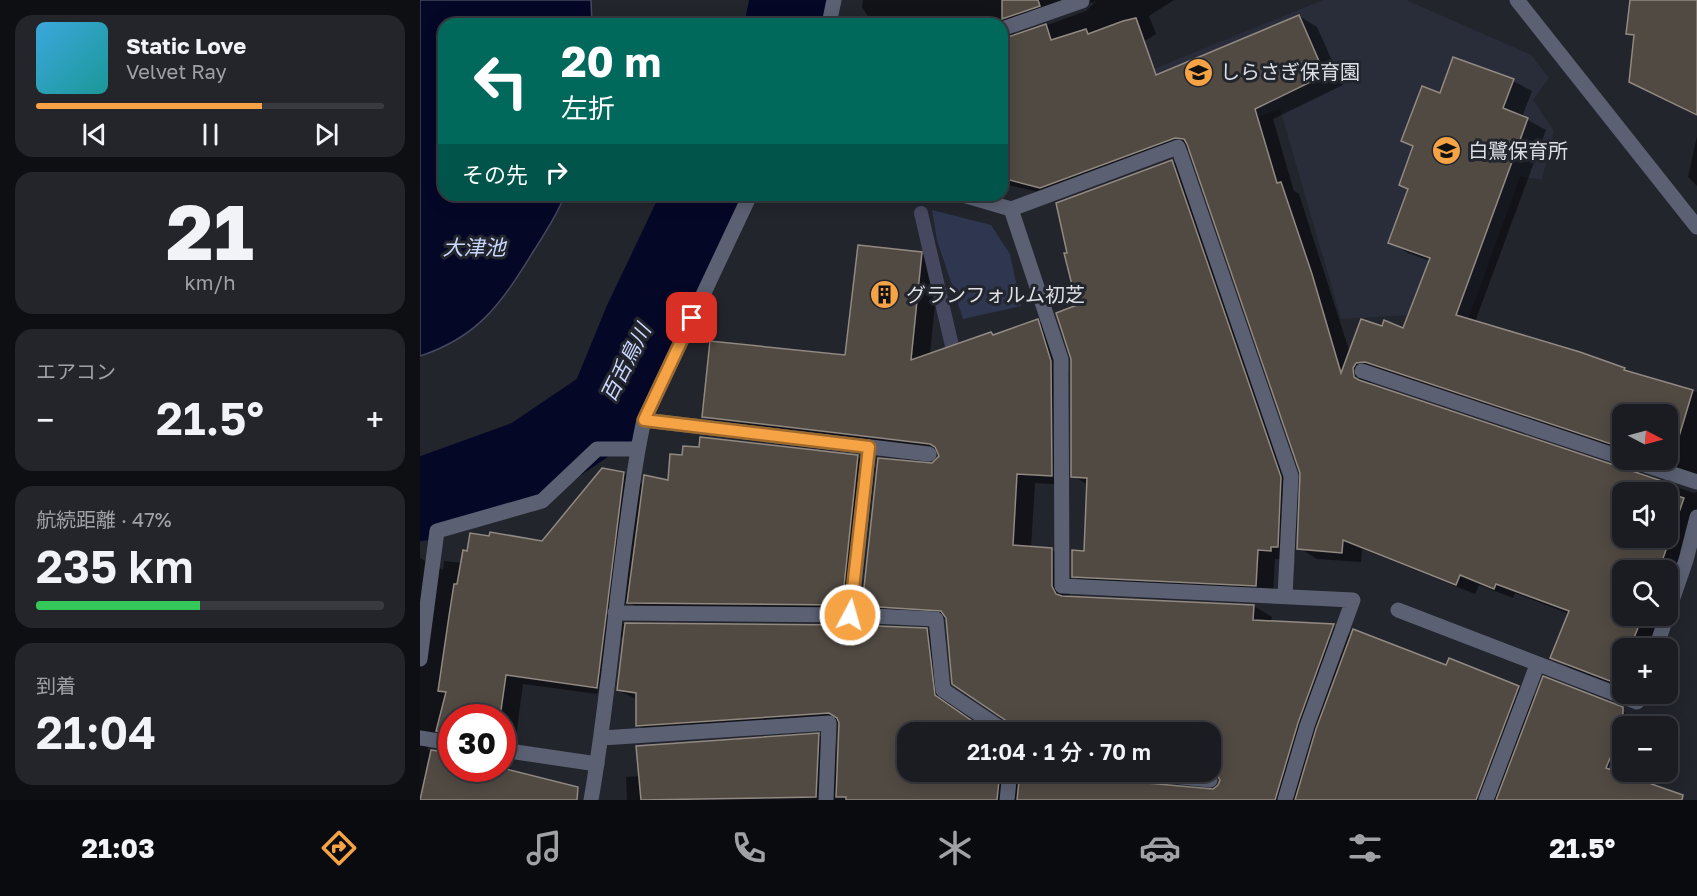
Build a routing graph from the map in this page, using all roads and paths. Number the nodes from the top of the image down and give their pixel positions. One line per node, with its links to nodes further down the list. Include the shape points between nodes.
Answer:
1 (834, 0): 4 (street)
2 (1081, 0): 5 (street)
3 (1517, 0): 9 (street)
4 (830, 18)
5 (1008, 27)
6 (747, 201): 11 (street)
7 (984, 201): 8 (street)
8 (1011, 209): 20 (street, via 1061,359 1062,586); 20 (street, via 1178,147 1291,477)
9 (1697, 227)
10 (1362, 371): 15 (street)
11 (644, 420): 12 (street); 13 (street)
12 (869, 447): 14 (street); 23 (street)
13 (637, 449): 22 (street); 24 (street, via 597,449 542,501 437,531)
14 (929, 454)
15 (1612, 454)
16 (1661, 470): 17 (street)
17 (1697, 482)
18 (1697, 518): 19 (street)
19 (1678, 584)
20 (1285, 596): 37 (street, via 1353,600)
21 (1398, 610): 25 (street)
22 (615, 613): 23 (street); 29 (street)
23 (850, 615): 27 (street, via 936,619 943,690)
24 (420, 659)
25 (1537, 665): 26 (street); 38 (street)
26 (1612, 693)
27 (991, 722)
28 (420, 738): 30 (street)
29 (602, 738): 32 (street); 35 (street, via 829,723)
30 (438, 741)
31 (516, 752): 32 (street)
32 (597, 764): 34 (street)
33 (1009, 782): 36 (street)
34 (591, 800)
35 (826, 800)
36 (1007, 800)
37 (1285, 800)
38 (1486, 800)

